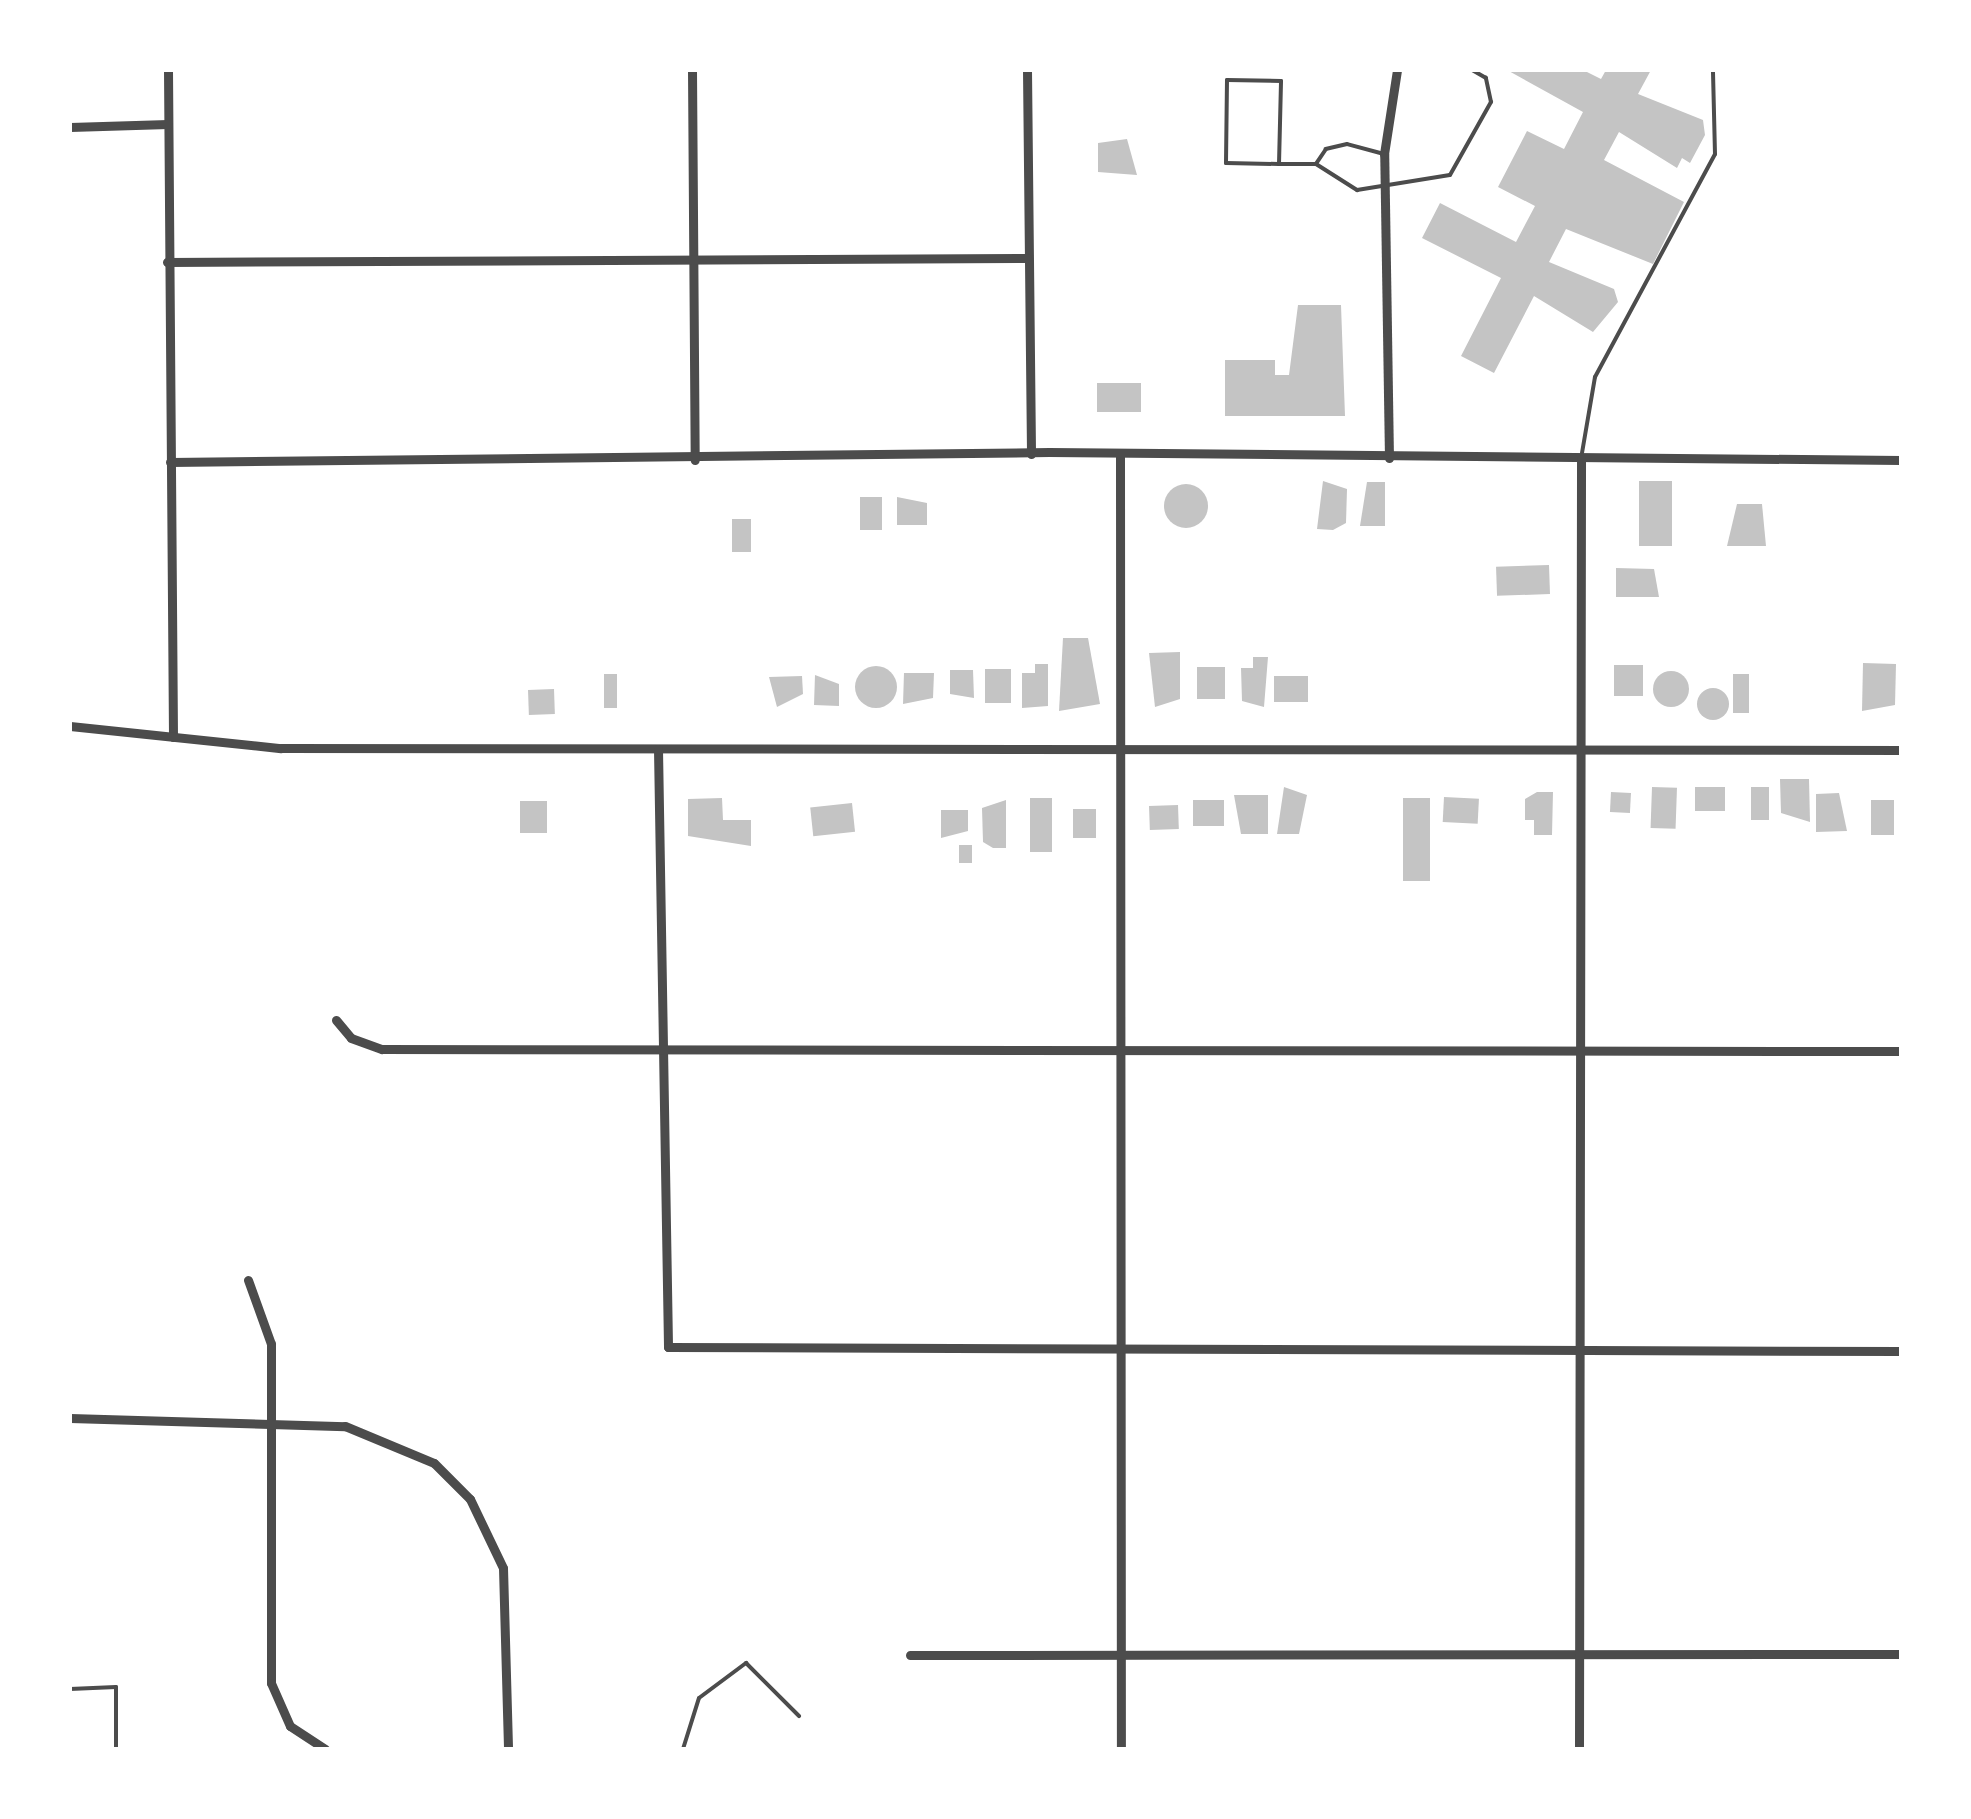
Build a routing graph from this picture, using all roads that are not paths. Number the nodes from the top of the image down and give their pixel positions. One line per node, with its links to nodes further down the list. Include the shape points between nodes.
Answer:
1 (168, 70): 7 (street)
2 (692, 70): 15 (street)
3 (1027, 70): 13 (street)
4 (1398, 70): 9 (street)
5 (1472, 70): 12 (lane, via 1486,78 1491,102 1459,166)
6 (1713, 70): 19 (lane, via 1715,154 1595,377)
7 (168, 124): 8 (street); 14 (street)
8 (70, 127)
9 (1384, 154): 11 (lane, via 1347,144 1326,148); 12 (street)
10 (1279, 164): 10 (lane, via 1226,163 1227,80 1280,80); 11 (lane)
11 (1316, 164): 12 (lane, via 1341,186)
12 (1384, 186): 18 (street)
13 (1027, 258): 15 (street); 16 (street)
14 (168, 262): 15 (street); 22 (street)
15 (692, 262): 20 (street)
16 (1031, 454): 17 (street); 20 (street)
17 (1120, 454): 18 (street); 26 (street)
18 (1390, 458): 19 (street)
19 (1581, 459): 21 (street); 27 (street)
20 (695, 460): 22 (street)
21 (1901, 460)
22 (170, 462): 24 (street)
23 (70, 726): 24 (street)
24 (172, 737): 25 (street, via 281,748)
25 (658, 749): 26 (street); 30 (street)
26 (1120, 750): 27 (street); 32 (street)
27 (1579, 750): 28 (street); 33 (street)
28 (1901, 750)
29 (336, 1020): 30 (street, via 351,1038 382,1049)
30 (662, 1050): 32 (street); 35 (street, via 668,1347)
31 (1901, 1050): 33 (street)
32 (1121, 1051): 33 (street); 35 (street)
33 (1579, 1051): 36 (street)
34 (248, 1280): 39 (street, via 269,1329)
35 (1121, 1352): 36 (street); 43 (street)
36 (1580, 1352): 37 (street); 40 (street)
37 (1901, 1352)
38 (70, 1418): 39 (street)
39 (270, 1420): 47 (street, via 271,1683 290,1726); 48 (street, via 386,1437 434,1463 470,1498 506,1582)
40 (1580, 1654): 41 (street); 43 (street); 51 (street)
41 (1901, 1654)
42 (910, 1655): 43 (street)
43 (1121, 1655): 50 (street)
44 (70, 1688): 46 (lane, via 116,1686)
45 (799, 1716): 49 (lane, via 746,1663 699,1698)
46 (116, 1749)
47 (325, 1749)
48 (508, 1749)
49 (683, 1749)
50 (1121, 1749)
51 (1579, 1749)

